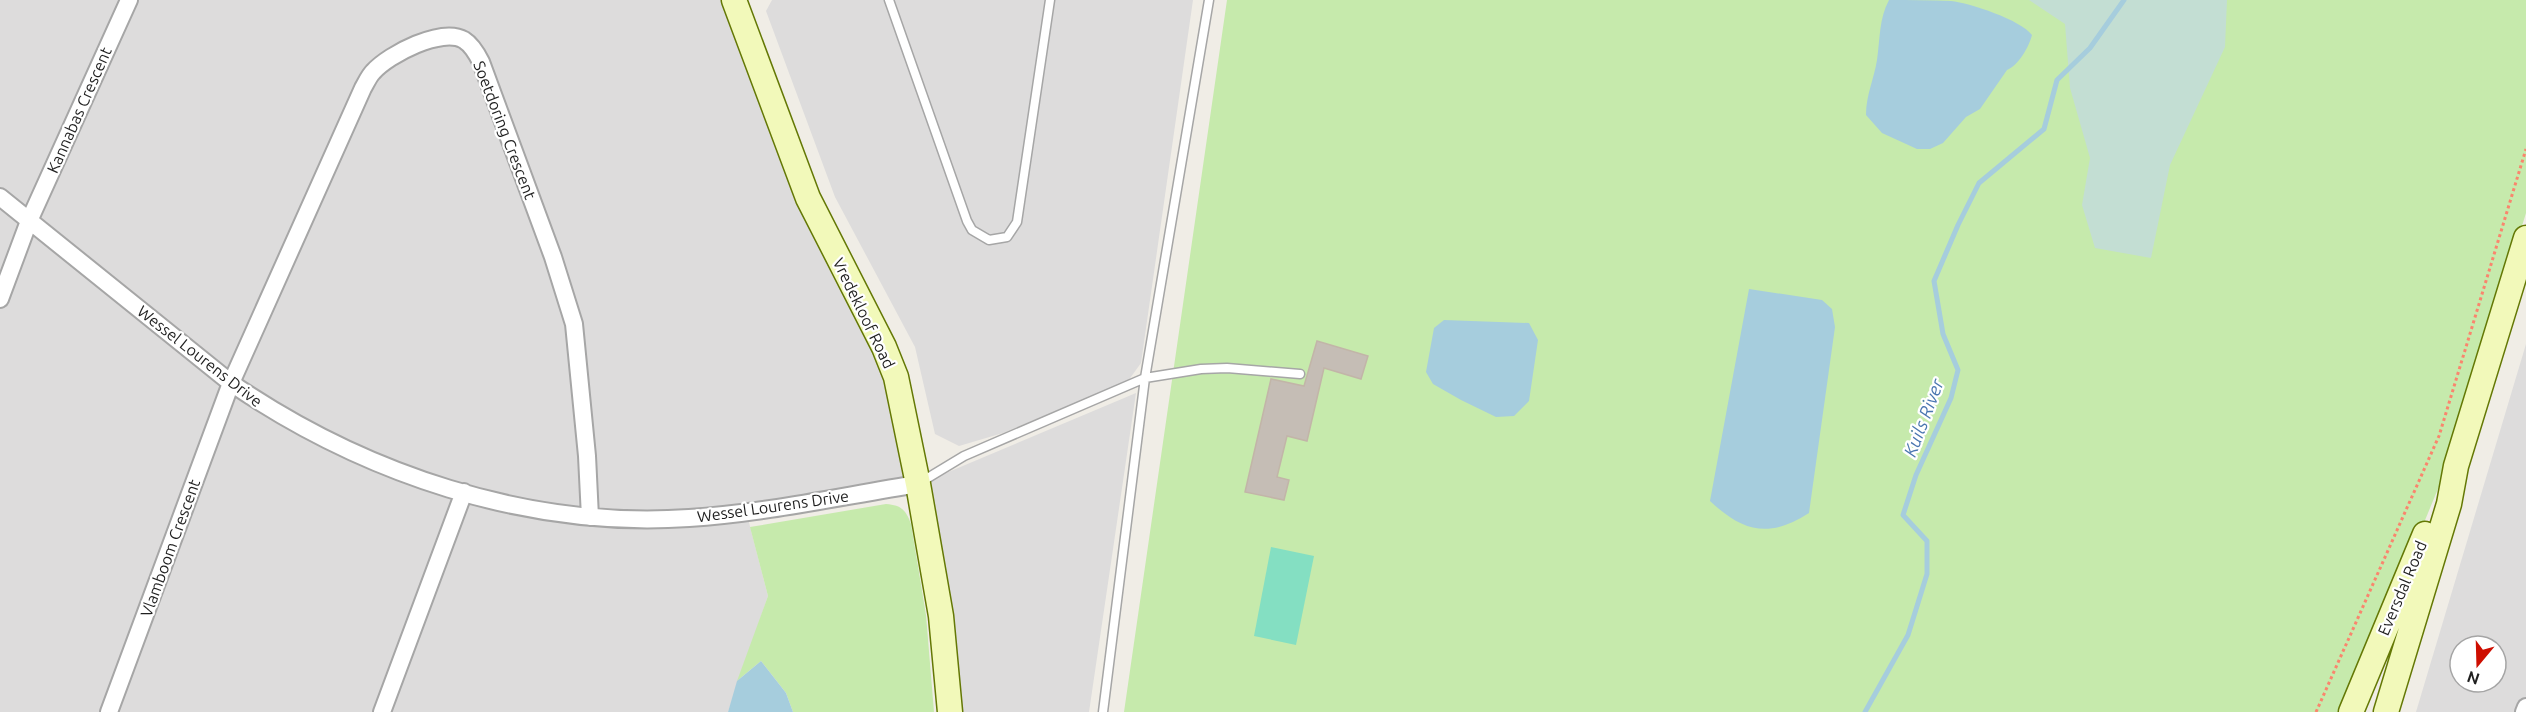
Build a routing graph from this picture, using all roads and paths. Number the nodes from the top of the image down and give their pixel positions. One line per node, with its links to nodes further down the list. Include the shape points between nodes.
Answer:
1 (129, 0): 8 (street, Kannabas Crescent)
2 (734, 0): 15 (main road, Vredekloof Road, via 808,198 896,377)
3 (889, 0): 4 (lane, via 967,221 972,230 989,240 1007,237 1017,222)
4 (1050, 0)
5 (1209, 0): 12 (lane)
6 (2526, 149): 23 (path, via 2439,436)
7 (0, 197): 8 (street, Wessel Lourens Drive)
8 (29, 221): 10 (street, Kannabas Crescent); 13 (street, Wessel Lourens Drive)
9 (2526, 238): 14 (main road, Eversdal Road)
10 (0, 299)
11 (1300, 374): 12 (lane, via 1227,368)
12 (1145, 378): 15 (lane, via 964,456); 22 (lane)
13 (231, 383): 16 (street, Wessel Lourens Drive, via 267,408 345,450); 17 (street, Soetdoring Crescent, via 373,72 398,53 429,40 463,39 481,62 554,257 574,324); 19 (street, Vlamboom Crescent)
14 (2456, 466): 24 (main road, Eversdal Road); 25 (main road, Eversdal Road, via 2449,504)
15 (918, 484): 17 (street, Wessel Lourens Drive, via 727,515 646,520); 21 (main road, Vredekloof Road, via 941,616)
16 (464, 492): 17 (street, Wessel Lourens Drive, via 518,506); 20 (street)
17 (590, 517)
18 (2526, 707): 26 (street)
19 (110, 712)
20 (382, 712)
21 (950, 712)
22 (1103, 712)
23 (2316, 712)
24 (2351, 712)
25 (2386, 712)
26 (2524, 712)

